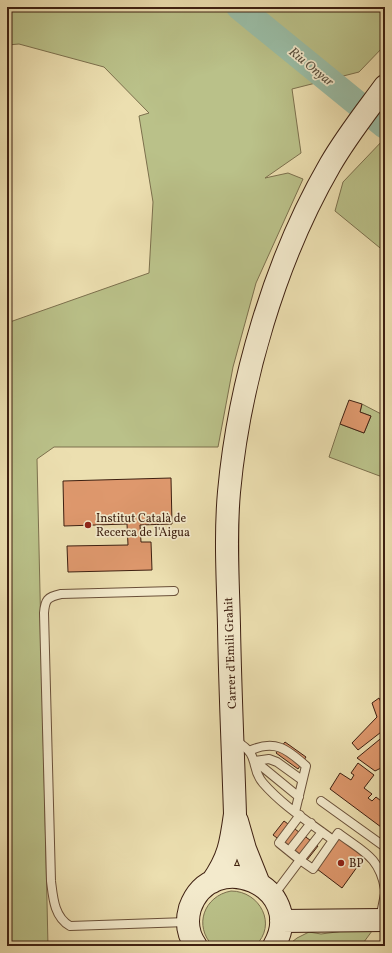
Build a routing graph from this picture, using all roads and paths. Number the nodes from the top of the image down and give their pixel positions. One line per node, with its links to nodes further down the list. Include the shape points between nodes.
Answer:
1 (385, 86): 3 (main road, Carrer d'Emili Grahit, via 324,175 290,248 266,314 244,394 229,492 227,548)
2 (174, 591): 22 (lane, via 61,594 50,596 46,600 44,613 51,881 55,907 64,923 70,926)
3 (241, 745): 4 (lane); 5 (lane, via 281,747 306,766); 9 (main road, Carrer d'Emili Grahit)
4 (255, 762): 5 (lane, via 269,759 277,762); 6 (lane); 8 (lane, via 262,782)
5 (302, 780): 6 (lane)
6 (299, 797): 8 (lane)
7 (321, 800): 13 (lane)
8 (297, 813): 10 (lane); 14 (lane, via 279,844)
9 (235, 814): 16 (main road, Carrer d'Emili Grahit, via 231,845 223,867); 18 (main road, Carrer d'Emili Grahit, via 247,855)
10 (310, 823): 11 (lane); 14 (lane)
11 (322, 832): 12 (lane); 15 (lane)
12 (333, 840): 15 (lane, via 313,869); 17 (lane, via 338,833 375,860)
13 (385, 847)
14 (288, 851): 15 (lane)
15 (300, 860): 18 (lane)
16 (212, 882): 18 (main road, via 236,876); 22 (main road, Carrer d'Emili Grahit, via 195,899)
17 (385, 889)
18 (266, 890): 21 (main road, Carrer d'Emili Grahit, via 279,909)
19 (385, 894): 20 (lane)
20 (382, 919): 21 (main road)
21 (281, 921): 24 (main road, via 280,933)
22 (187, 922): 23 (main road)
23 (196, 946)
24 (274, 946)

